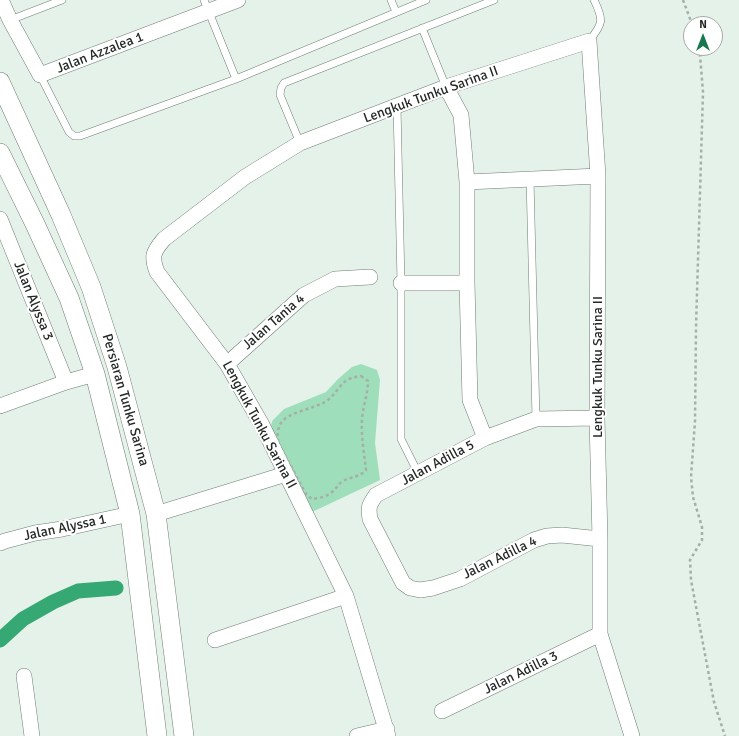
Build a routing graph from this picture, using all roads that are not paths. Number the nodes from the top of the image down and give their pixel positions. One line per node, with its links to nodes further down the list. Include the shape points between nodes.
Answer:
1 (1, 0): 10 (street, Jalan Azzalea 1)
2 (62, 0): 10 (lane)
3 (238, 0): 8 (street, Jalan Azzalea 1)
4 (391, 0): 9 (lane)
5 (426, 0): 9 (lane)
6 (494, 0): 11 (lane)
7 (594, 0): 12 (lane, via 601,21 599,30)
8 (206, 6): 13 (street, Jalan Azzalea 1); 14 (lane)
9 (396, 12): 14 (lane)
10 (10, 20): 13 (street, Jalan Azzalea 1)
11 (422, 28): 16 (lane); 18 (lane, via 284,83 280,95)
12 (589, 42): 16 (street, Lengkuk Tunku Sarina II); 20 (street, Lengkuk Tunku Sarina II)
13 (40, 75): 14 (lane, via 74,136)
14 (236, 79)
15 (0, 82): 37 (street, Persiaran Tunku Sarina, via 91,287 117,367)
16 (446, 87): 17 (street, Lengkuk Tunku Sarina II); 22 (street, via 461,115)
17 (397, 106): 18 (street, Lengkuk Tunku Sarina II); 25 (lane)
18 (300, 143): 27 (street, Lengkuk Tunku Sarina II, via 245,177 164,239 154,254 157,272)
19 (0, 153): 28 (street, Persiaran Tunku Sarina, via 70,298)
20 (598, 176): 21 (street); 31 (street, Lengkuk Tunku Sarina II)
21 (530, 179): 22 (street); 32 (lane)
22 (467, 182): 26 (street)
23 (0, 219): 29 (street, Jalan Alyssa 3)
24 (370, 277): 27 (street, Jalan Tania 4, via 335,279 304,295)
25 (401, 283): 26 (street); 34 (lane, via 401,440)
26 (467, 283): 33 (street, via 470,400)
27 (227, 364): 35 (street, Lengkuk Tunku Sarina II, via 262,425)
28 (95, 374): 29 (street); 36 (street, Persiaran Tunku Sarina)
29 (66, 382): 30 (street)
30 (0, 406)
31 (597, 418): 32 (street, Jalan Adilla 5); 38 (street, Lengkuk Tunku Sarina II)
32 (536, 419): 33 (street, Jalan Adilla 5)
33 (486, 438): 34 (street, Jalan Adilla 5)
34 (418, 473): 40 (street, Jalan Adilla 5, via 376,495 368,509 370,519)
35 (286, 474): 37 (street); 41 (street, Lengkuk Tunku Sarina II)
36 (130, 514): 39 (street, Jalan Alyssa 1, via 62,530 35,533); 48 (street, Persiaran Tunku Sarina)
37 (156, 514): 49 (street, Persiaran Tunku Sarina)
38 (600, 539): 40 (street, Jalan Adilla 4, via 547,536 534,540 460,579 420,590); 42 (street, Lengkuk Tunku Sarina II)
39 (0, 543)
40 (403, 584)
41 (346, 596): 43 (street); 46 (street, Lengkuk Tunku Sarina II)
42 (600, 634): 45 (street, Jalan Adilla 3); 51 (street, Lengkuk Tunku Sarina II)
43 (215, 640)
44 (24, 676): 47 (street)
45 (442, 711)
46 (388, 732): 50 (street)
47 (32, 736)
48 (157, 736)
49 (184, 736)
50 (357, 736)
51 (632, 736)

